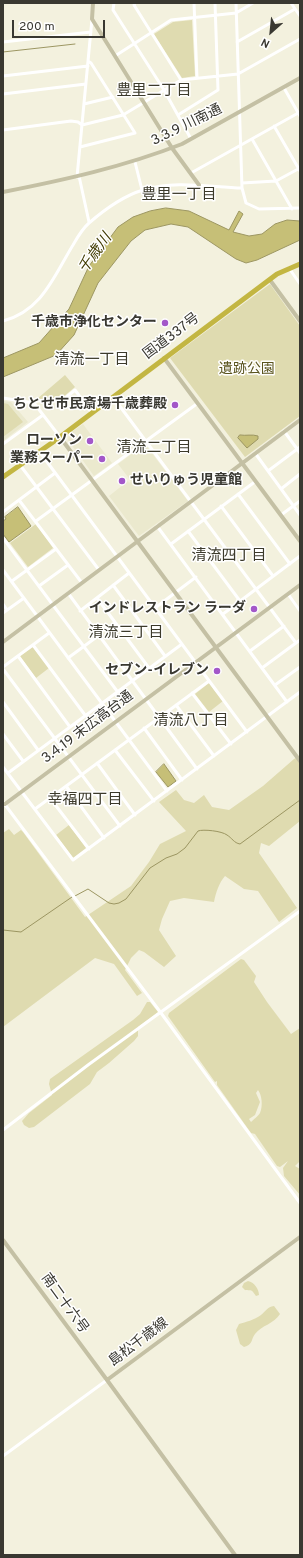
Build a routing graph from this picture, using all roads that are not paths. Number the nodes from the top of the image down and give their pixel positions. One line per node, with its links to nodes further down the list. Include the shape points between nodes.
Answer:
1 (93, 3): 14 (street)
2 (114, 3): 20 (street, via 114,10)
3 (135, 3): 16 (street)
4 (194, 3): 13 (street)
5 (215, 3): 11 (street)
6 (236, 3): 10 (street)
7 (253, 3): 10 (street)
8 (292, 3): 9 (street)
9 (295, 9): 12 (street); 19 (street)
10 (236, 13): 11 (street); 19 (street)
11 (215, 15): 13 (street); 26 (street)
12 (300, 16)
13 (195, 18): 16 (street, via 171,20); 27 (street)
14 (92, 19): 15 (street); 21 (street)
15 (91, 32): 18 (street); 22 (street)
16 (151, 33): 20 (street); 29 (street)
17 (300, 39): 24 (street)
18 (3, 42)
19 (237, 42): 24 (street)
20 (134, 44): 21 (street); 32 (street)
21 (115, 56): 35 (street)
22 (88, 61): 23 (street); 34 (street)
23 (88, 66): 25 (street); 30 (street)
24 (238, 74): 26 (street); 37 (street)
25 (3, 76)
26 (217, 76): 27 (street); 40 (street, via 218,90)
27 (197, 78): 29 (street)
28 (300, 78): 31 (street, 3.3.9 川南通)
29 (180, 80): 32 (street)
30 (86, 84): 33 (street); 36 (street)
31 (284, 88): 37 (street, 3.3.9 川南通); 38 (street)
32 (164, 90): 35 (street); 40 (street)
33 (3, 94)
34 (113, 97): 36 (street); 39 (street)
35 (144, 103): 39 (street); 48 (street)
36 (84, 104): 41 (street)
37 (240, 113): 44 (street, 3.3.9 川南通); 46 (street)
38 (299, 113): 42 (street)
39 (124, 114): 41 (street); 47 (street, via 135,133)
40 (178, 115): 44 (street)
41 (82, 125): 43 (street, via 71,121); 47 (street)
42 (274, 126): 45 (street); 50 (street)
43 (3, 130)
44 (191, 139): 48 (street, 3.3.9 川南通)
45 (252, 139): 46 (street); 53 (street)
46 (241, 145): 51 (street); 54 (street)
47 (80, 147): 52 (street)
48 (172, 148): 49 (street, 3.3.9 川南通); 51 (street)
49 (135, 162): 52 (street, 3.3.9 川南通); 57 (street)
50 (300, 169): 53 (street)
51 (191, 173): 55 (street)
52 (78, 176): 58 (street, 3.3.9 川南通); 61 (street)
53 (276, 181): 54 (street); 60 (street)
54 (242, 183): 56 (street)
55 (199, 185): 56 (street); 57 (street, via 168,185)
56 (242, 188): 60 (street, via 246,203 252,207)
57 (142, 190): 61 (street, via 116,203)
58 (3, 192)
59 (300, 208): 60 (street)
60 (292, 209)
61 (89, 222): 66 (street, via 46,291 17,317)
62 (300, 264): 63 (highway, 国道337号)
63 (289, 268): 64 (highway, 国道337号); 65 (street)
64 (270, 280): 67 (street); 68 (highway, 国道337号)
65 (300, 284)
66 (3, 321)
67 (300, 321)
68 (164, 358): 69 (highway, 国道337号); 71 (street)
69 (113, 397): 73 (highway, 国道337号); 78 (street)
70 (3, 398): 72 (street)
71 (198, 402): 78 (street); 84 (street)
72 (34, 403): 73 (street, via 63,400 75,390); 74 (street)
73 (92, 413): 77 (highway, 国道337号)
74 (43, 414): 77 (street); 79 (street)
75 (300, 420): 76 (street)
76 (284, 431): 80 (street); 82 (street)
77 (60, 437): 81 (highway, 国道337号); 90 (street)
78 (146, 441): 90 (street); 97 (street)
79 (3, 444)
80 (299, 448): 83 (street); 86 (street)
81 (38, 452): 85 (highway, 国道337号); 87 (street)
82 (255, 453): 84 (street); 86 (street)
83 (300, 453)
84 (242, 463): 91 (street); 97 (street)
85 (20, 465): 89 (highway, 国道337号); 92 (street)
86 (268, 471): 93 (street)
87 (55, 473): 92 (street); 95 (street)
88 (300, 474): 93 (street)
89 (3, 477)
90 (92, 480): 95 (street); 110 (street)
91 (256, 481): 94 (street); 103 (street)
92 (37, 487): 96 (street); 101 (street)
93 (281, 489): 100 (street)
94 (238, 494): 99 (street); 116 (street)
95 (71, 495): 101 (street); 115 (street)
96 (19, 500): 102 (street); 106 (street)
97 (190, 501): 105 (street); 107 (street)
98 (300, 501): 100 (street)
99 (220, 506): 105 (street); 122 (street)
100 (293, 506): 103 (street); 104 (street)
101 (53, 508): 106 (street); 120 (street)
102 (3, 512)
103 (281, 515): 111 (street)
104 (300, 515)
105 (204, 519): 108 (street); 129 (street)
106 (36, 522): 113 (street)
107 (157, 526): 110 (street); 112 (street)
108 (188, 531): 112 (street); 135 (street)
109 (3, 538): 119 (street)
110 (136, 541): 115 (street); 131 (street)
111 (300, 541)
112 (171, 544): 123 (street)
113 (56, 549): 117 (street); 119 (street)
114 (300, 556): 116 (street)
115 (117, 557): 120 (street); 121 (street)
116 (290, 564): 122 (street)
117 (68, 565): 125 (street); 128 (street)
118 (3, 570): 124 (street)
119 (27, 570): 124 (street); 128 (street)
120 (99, 570): 125 (street)
121 (130, 573): 126 (street); 139 (street)
122 (273, 576): 129 (street)
123 (196, 577): 131 (street); 144 (street)
124 (12, 581): 133 (street)
125 (82, 583): 130 (street)
126 (113, 585): 134 (street); 159 (street)
127 (300, 585): 132 (street, 3.4.19 末広高台通)
128 (39, 586): 137 (street)
129 (256, 589): 135 (street); 138 (street)
130 (68, 593): 137 (street); 141 (street)
131 (175, 593): 139 (street); 156 (street)
132 (288, 594): 138 (street, 3.4.19 末広高台通); 142 (street)
133 (24, 598): 140 (street); 145 (street)
134 (97, 598): 141 (street); 164 (street)
135 (240, 601): 144 (street)
136 (3, 604): 140 (street)
137 (53, 605): 145 (street); 155 (street)
138 (270, 607): 146 (street); 148 (street, 3.4.19 末広高台通)
139 (155, 608): 153 (street)
140 (7, 610): 143 (street)
141 (80, 611): 149 (street)
142 (300, 611)
143 (3, 613)
144 (223, 614): 148 (street)
145 (38, 616): 147 (street); 151 (street)
146 (284, 626): 152 (street); 157 (street)
147 (49, 632): 154 (street); 160 (street)
148 (236, 633): 156 (street, 3.4.19 末広高台通); 157 (street)
149 (98, 636): 155 (street); 166 (street)
150 (300, 640): 152 (street)
151 (3, 642)
152 (296, 643): 165 (street)
153 (182, 644): 159 (street); 161 (street)
154 (33, 645): 158 (street); 177 (street)
155 (84, 647): 160 (street); 169 (street)
156 (216, 647): 161 (street, 3.4.19 末広高台通); 178 (street)
157 (250, 651): 165 (street)
158 (18, 656): 163 (street); 181 (street)
159 (165, 656): 164 (street)
160 (68, 658): 175 (street)
161 (196, 662): 167 (street); 172 (street, 3.4.19 末広高台通)
162 (300, 667): 168 (street)
163 (3, 668): 185 (street)
164 (149, 668): 166 (street)
165 (262, 668): 168 (street)
166 (131, 681): 169 (street); 172 (street)
167 (209, 681): 171 (street); 183 (street)
168 (275, 685): 174 (street)
169 (117, 691): 175 (street)
170 (300, 692): 174 (street)
171 (192, 693): 176 (street); 187 (street)
172 (145, 700): 179 (street); 180 (street, 3.4.19 末広高台通)
173 (3, 702): 188 (street)
174 (287, 702): 178 (street)
175 (101, 703): 177 (street); 180 (street)
176 (176, 705): 179 (street); 190 (street)
177 (85, 715): 181 (street)
178 (267, 717): 183 (street); 193 (street)
179 (159, 718): 182 (street); 196 (street)
180 (115, 722): 186 (street); 191 (street, 3.4.19 末広高台通)
181 (70, 727): 185 (street)
182 (144, 728): 186 (street); 199 (street)
183 (247, 732): 187 (street)
184 (3, 734): 192 (street)
185 (54, 738): 188 (street); 191 (street)
186 (129, 740): 189 (street); 202 (street)
187 (231, 744): 190 (street)
188 (38, 750): 192 (street)
189 (115, 750): 194 (street); 204 (street)
190 (214, 756): 196 (street)
191 (68, 757): 198 (street); 201 (street, 3.4.19 末広高台通)
192 (23, 761): 197 (street)
193 (300, 761)
194 (97, 763): 198 (street); 207 (street)
195 (3, 766): 197 (street)
196 (197, 769): 199 (street)
197 (8, 773): 201 (street)
198 (81, 775): 200 (street); 208 (street)
199 (182, 780): 202 (street)
200 (66, 786): 203 (street); 209 (street)
201 (22, 791): 205 (street, 3.4.19 末広高台通); 206 (street)
202 (167, 791): 204 (street)
203 (50, 798): 206 (street); 210 (street)
204 (154, 801): 207 (street)
205 (4, 804): 212 (street)
206 (34, 809): 210 (street, via 73,860)
207 (135, 815): 208 (street)
208 (120, 826): 209 (street)
209 (104, 838): 210 (street)
210 (89, 849)
211 (300, 911): 212 (street)
212 (161, 1013): 213 (street); 214 (street)
213 (3, 1130)
214 (300, 1203)
215 (300, 1237): 217 (street, 島松千歳線)
216 (3, 1240): 217 (street, 南二十六号)
217 (107, 1380): 218 (street); 219 (street, 島松千歳線)
218 (3, 1456)
219 (235, 1555)

